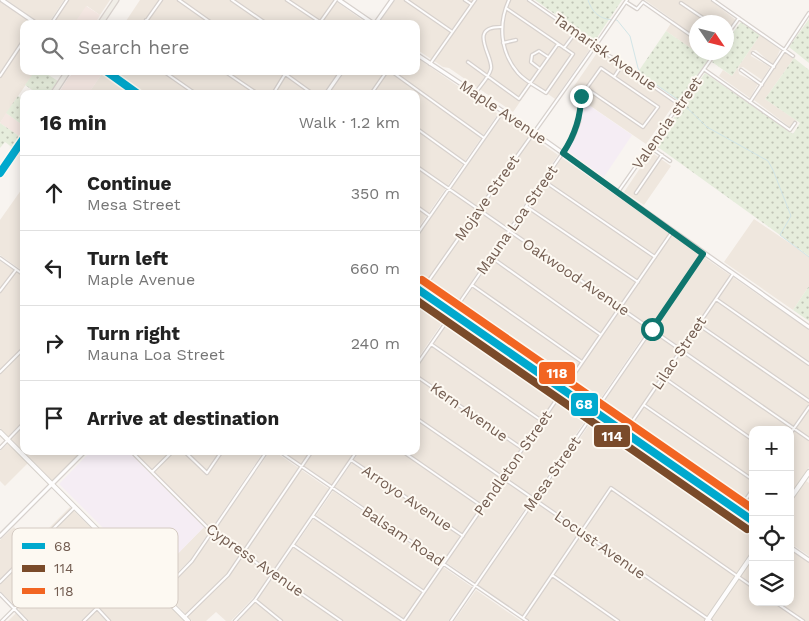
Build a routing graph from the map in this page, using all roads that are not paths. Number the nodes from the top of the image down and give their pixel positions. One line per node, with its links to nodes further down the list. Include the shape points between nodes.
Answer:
1 (2, 0): 24 (street)
2 (62, 0): 17 (street)
3 (116, 0): 26 (main road)
4 (161, 0): 27 (street)
5 (179, 0): 28 (street)
6 (232, 0): 29 (street)
7 (287, 0): 30 (street)
8 (337, 0): 31 (street); 32 (street)
9 (392, 0): 33 (street)
10 (406, 0): 36 (street)
11 (465, 0): 19 (street)
12 (475, 0): 19 (street)
13 (509, 0): 20 (street)
14 (529, 0): 37 (street, Tamarisk Avenue)
15 (688, 0): 22 (street, via 683,4)
16 (712, 0): 23 (street)
17 (66, 1): 25 (street)
18 (626, 1): 38 (street, via 637,9 643,2); 43 (street, Mojave Street)
19 (471, 5): 36 (street)
20 (506, 8): 35 (street); 41 (street)
21 (809, 13): 45 (street)
22 (699, 15)
23 (739, 18): 34 (street); 45 (street)
24 (32, 20)
25 (54, 20)
26 (103, 20)
27 (146, 20)
28 (207, 20)
29 (261, 20)
30 (316, 20)
31 (322, 20)
32 (368, 20)
33 (377, 20)
34 (734, 25)
35 (502, 28): 40 (street); 68 (street, via 492,28 483,40 484,50 492,62)
36 (452, 32): 52 (street)
37 (576, 32): 43 (street, Tamarisk Avenue); 44 (street)
38 (689, 34)
39 (516, 40): 40 (street)
40 (503, 44): 70 (street, via 518,74)
41 (558, 44): 44 (street); 49 (street)
42 (20, 46): 67 (street)
43 (596, 46): 53 (street, Tamarisk Avenue); 89 (street, Mojave Street)
44 (564, 48): 70 (street, via 573,54 546,93)
45 (783, 49): 47 (street); 54 (street)
46 (753, 53): 54 (street)
47 (793, 56)
48 (420, 57): 52 (street, Maple Avenue)
49 (548, 57): 55 (street); 55 (street, via 538,51 532,55 531,62)
50 (711, 60): 56 (street, Valencia street)
51 (468, 62): 68 (street)
52 (430, 64): 83 (street, Maple Avenue)
53 (622, 65): 69 (street); 85 (street, Tamarisk Avenue)
54 (774, 67): 71 (street)
55 (540, 69): 70 (street)
56 (705, 70): 84 (street); 85 (street, Valencia street)
57 (741, 70): 71 (street)
58 (65, 75): 73 (main road)
59 (113, 75): 74 (street)
60 (168, 75): 75 (street)
61 (230, 75): 76 (street)
62 (284, 75): 77 (street)
63 (286, 75): 78 (street)
64 (339, 75): 79 (street)
65 (383, 75): 80 (street)
66 (397, 75): 81 (street)
67 (0, 76)
68 (487, 76): 70 (street, via 519,99); 83 (street)
69 (614, 77): 72 (street, Mauna Loa Street, via 601,68); 72 (street, via 658,107 643,127)
70 (531, 83)
71 (762, 84): 84 (street)
72 (586, 88): 93 (street, Mauna Loa Street, via 581,96 576,132)
73 (56, 90)
74 (133, 90)
75 (190, 90)
76 (252, 90)
77 (275, 90)
78 (307, 90)
79 (329, 90)
80 (374, 90)
81 (417, 90)
82 (420, 92): 90 (street)
83 (476, 92): 86 (street, Maple Avenue)
84 (750, 102): 87 (street, via 790,130)
85 (680, 105): 91 (street, Valencia street)
86 (502, 111): 89 (street, Maple Avenue); 90 (street)
87 (795, 123)
88 (420, 131): 96 (street)
89 (533, 132): 93 (street, Maple Avenue); 105 (street, Mojave Street)
90 (484, 138): 96 (street)
91 (650, 147): 94 (street); 101 (street, Valencia street)
92 (20, 149): 98 (main road)
93 (563, 153): 99 (street, Mauna Loa Street); 101 (street, Maple Avenue)
94 (662, 155): 95 (street); 102 (street)
95 (670, 161)
96 (466, 164): 100 (street)
97 (420, 169): 100 (street, Oakwood Avenue)
98 (0, 174)
99 (544, 181): 103 (street, Mauna Loa Street); 112 (street)
100 (449, 188): 105 (street, Oakwood Avenue); 106 (street)
101 (618, 192): 109 (street, Maple Avenue)
102 (636, 193)
103 (526, 206): 108 (street, Mauna Loa Street); 117 (street)
104 (420, 209): 106 (street)
105 (479, 209): 108 (street, Oakwood Avenue); 120 (street, Mojave Street)
106 (430, 216): 107 (street)
107 (420, 230)
108 (509, 231): 111 (street, Mauna Loa Street); 123 (street, Oakwood Avenue)
109 (673, 231): 110 (street, Maple Avenue); 112 (street, Pendleton Street)
110 (703, 254): 116 (street, Maple Avenue); 127 (street, Mesa Street)
111 (490, 257): 118 (street, Mauna Loa Street); 128 (street)
112 (655, 257): 117 (street, Pendleton Street)
113 (0, 258): 114 (street)
114 (16, 270): 115 (street); 119 (street)
115 (20, 272)
116 (733, 274): 122 (street, Lilac Street); 126 (street, Maple Avenue)
117 (638, 282): 123 (street, Pendleton Street)
118 (472, 285): 124 (street, Mauna Loa Street); 133 (street)
119 (0, 291)
120 (422, 292): 121 (street, Mojave Street); 124 (street)
121 (420, 295)
122 (716, 299): 125 (street, Lilac Street); 134 (street)
123 (620, 307): 127 (street, Oakwood Avenue); 128 (street, Pendleton Street)
124 (452, 313): 129 (street, Mauna Loa Street); 138 (street)
125 (699, 325): 130 (street, Lilac Street); 139 (street)
126 (809, 326)
127 (652, 329): 130 (street, Oakwood Avenue); 142 (street, Mesa Street)
128 (601, 335): 133 (street, Pendleton Street)
129 (431, 344): 132 (street, Mauna Loa Street); 144 (street)
130 (682, 350): 136 (street, Lilac Street); 145 (street, Oakwood Avenue)
131 (20, 352): 135 (street)
132 (420, 360)
133 (582, 362): 138 (street, Pendleton Street)
134 (809, 364)
135 (0, 372)
136 (663, 377): 140 (street, Lilac Street); 150 (street)
137 (420, 379): 154 (street, Kern Avenue)
138 (564, 390): 142 (street); 144 (street, Pendleton Street)
139 (809, 401)
140 (644, 405): 149 (street, Lilac Street); 171 (street)
141 (809, 406): 147 (street)
142 (595, 411): 149 (street); 177 (street, Mesa Street)
143 (420, 421): 172 (street, Locust Avenue)
144 (542, 421): 154 (street, Pendleton Street)
145 (791, 426)
146 (20, 427): 152 (street)
147 (794, 428): 151 (street, Oakwood Avenue)
148 (0, 432): 152 (main road)
149 (625, 432): 180 (street)
150 (749, 437)
151 (809, 438)
152 (8, 439): 153 (street); 155 (main road)
153 (0, 448)
154 (522, 449): 172 (street, Pendleton Street)
155 (20, 451)
156 (24, 455): 173 (main road)
157 (81, 455): 173 (street)
158 (135, 455): 169 (street, Cypress Avenue)
159 (169, 455): 169 (street)
160 (188, 455): 161 (street, via 207,474)
161 (219, 455)
162 (264, 455): 185 (street)
163 (285, 455): 168 (street, Balsam Road)
164 (309, 455): 168 (street)
165 (354, 455): 167 (street)
166 (408, 455): 179 (street)
167 (351, 460): 174 (street); 188 (street, Arroyo Avenue)
168 (302, 466): 174 (street, Balsam Road); 191 (street)
169 (152, 472): 185 (street, Cypress Avenue)
170 (809, 472): 175 (main road)
171 (749, 477)
172 (503, 478): 177 (street, Locust Avenue); 179 (street, Pendleton Street)
173 (52, 484): 178 (main road); 187 (street)
174 (333, 488): 181 (street); 194 (street, Balsam Road)
175 (794, 493)
176 (749, 495): 180 (street)
177 (534, 500): 186 (street, Locust Avenue); 202 (street, Mesa Street)
178 (75, 507): 183 (street); 184 (main road)
179 (483, 507): 188 (street, Pendleton Street)
180 (738, 511): 182 (street)
181 (313, 516): 189 (street); 203 (street)
182 (749, 518)
183 (54, 528)
184 (95, 528)
185 (212, 532): 191 (street, Cypress Avenue); 197 (street)
186 (581, 532): 198 (street); 199 (street, via 611,488); 212 (street, Locust Avenue)
187 (0, 536)
188 (463, 536): 194 (street, Pendleton Street)
189 (293, 545): 196 (street); 221 (street)
190 (794, 550): 193 (street)
191 (242, 554): 196 (street, Cypress Avenue); 210 (street, via 228,575)
192 (749, 560): 199 (main road)
193 (809, 560)
194 (443, 564): 202 (street, Balsam Road); 203 (street, Pendleton Street)
195 (12, 570): 200 (street)
196 (273, 574): 205 (street); 220 (street, Cypress Avenue)
197 (178, 575)
198 (552, 575): 211 (street); 224 (street)
199 (737, 576): 201 (street); 212 (main road)
200 (0, 582)
201 (749, 584)
202 (475, 586): 211 (street, Balsam Road); 222 (street, Mesa Street)
203 (424, 592): 221 (street, Pendleton Street)
204 (0, 594): 207 (street)
205 (255, 600): 218 (street); 219 (street)
206 (781, 606): 225 (street)
207 (12, 607)
208 (176, 608): 210 (main road)
209 (14, 609): 213 (street); 214 (street)
210 (185, 617): 217 (main road)
211 (523, 618): 223 (street, Balsam Road)
212 (708, 620)
213 (2, 621)
214 (26, 621)
215 (84, 621): 216 (street, via 97,608)
216 (109, 621)
217 (188, 621)
218 (235, 621)
219 (281, 621)
220 (341, 621)
221 (404, 621)
222 (451, 621)
223 (527, 621)
224 (618, 621)
225 (803, 621)

